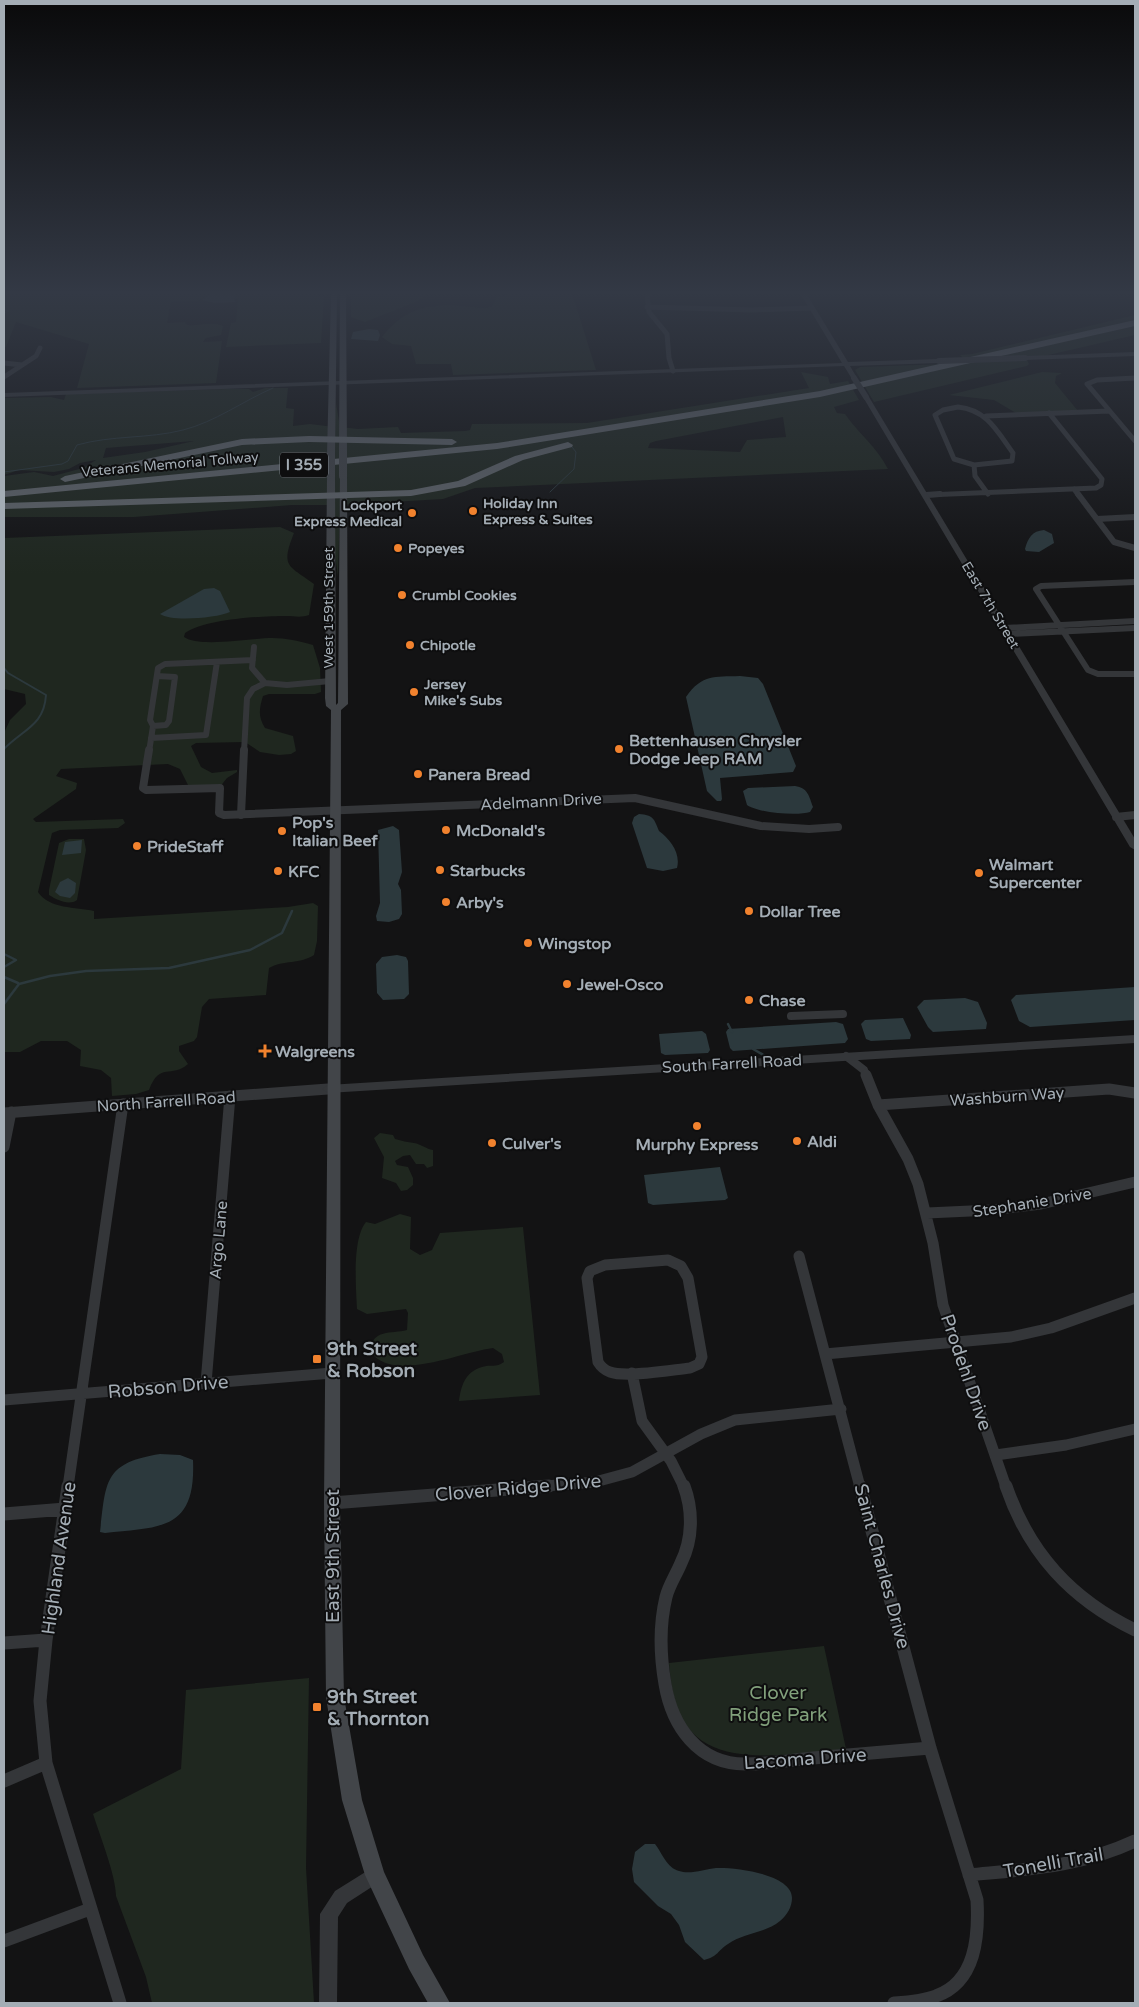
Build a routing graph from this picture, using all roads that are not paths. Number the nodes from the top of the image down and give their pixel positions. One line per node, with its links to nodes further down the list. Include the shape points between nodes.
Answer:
1 (218, 387): 8 (street)
2 (337, 387): 13 (main road, West 159th Street)
3 (338, 387): 15 (main road, West 159th Street)
4 (853, 387): 12 (highway, Veterans Memorial Tollway / I 355)
5 (859, 387): 20 (street, East 7th Street, bridge)
6 (884, 387): 14 (highway, Veterans Memorial Tollway / I 355, via 825,400)
7 (1089, 387): 9 (street)
8 (4, 395)
9 (1109, 411): 10 (street); 16 (street)
10 (1049, 413): 11 (street); 18 (street, via 1102,479 1096,488)
11 (987, 418): 17 (street, via 1014,459 1004,464); 17 (street, via 978,409 963,407 943,410 935,416 952,456 956,461)
12 (603, 430): 15 (highway, via 478,441 362,440); 21 (highway, Veterans Memorial Tollway / I 355, via 497,446)
13 (332, 435): 15 (highway); 19 (highway, via 242,442); 25 (main road, West 159th Street, bridge)
14 (618, 435): 23 (highway, via 519,458 462,484); 24 (highway, Veterans Memorial Tollway / I 355, via 372,465)
15 (343, 436): 26 (main road, West 159th Street, bridge)
16 (1135, 441)
17 (971, 465): 22 (street)
18 (1074, 489): 22 (street); 29 (street)
19 (4, 490)
20 (925, 493): 22 (street); 35 (street, East 7th Street)
21 (4, 494)
22 (985, 494)
23 (364, 496): 26 (highway)
24 (4, 500)
25 (330, 500): 26 (highway); 27 (highway, via 312,496); 41 (main road, West 159th Street)
26 (343, 500): 43 (main road, West 159th Street, via 343,704)
27 (4, 506)
28 (1135, 517): 29 (street)
29 (1097, 519): 30 (street, via 1114,542)
30 (1135, 548)
31 (1135, 582): 33 (street, via 1037,587)
32 (1135, 621): 33 (street)
33 (1061, 628): 34 (street); 35 (street); 39 (street, via 1092,673)
34 (1135, 628)
35 (1006, 631): 49 (street, East 7th Street)
36 (254, 647): 37 (street)
37 (253, 660): 38 (street); 42 (street, via 252,668)
38 (217, 662): 40 (street, via 165,664 158,668); 45 (street, via 206,735)
39 (1135, 674)
40 (157, 676): 44 (street, via 150,720); 44 (street, via 175,677 169,721 166,725)
41 (330, 681): 42 (street, via 287,685); 43 (main road, West 159th Street, via 331,706)
42 (265, 682): 47 (street, via 253,689 247,698)
43 (336, 709): 46 (main road, West 159th Street)
44 (153, 726): 45 (street)
45 (151, 738): 47 (street, Adelmann Drive, via 143,788 220,788 219,813)
46 (336, 810): 47 (street, Adelmann Drive); 50 (street, Adelmann Drive, via 635,798 760,826); 58 (main road, West 159th Street)
47 (241, 815)
48 (1135, 816): 49 (street)
49 (1116, 817): 51 (street, East 7th Street)
50 (838, 827)
51 (1135, 847)
52 (844, 1014): 53 (street)
53 (791, 1016)
54 (1135, 1039): 55 (street, South Farrell Road)
55 (872, 1055): 56 (street, South Farrell Road); 57 (street)
56 (846, 1056): 57 (street); 58 (street, South Farrell Road)
57 (864, 1070): 62 (street, Prodehl Drive)
58 (331, 1089): 60 (street, North Farrell Road); 71 (main road, East 9th Street)
59 (1135, 1093): 62 (street, Washburn Way, via 1109,1089)
60 (230, 1096): 61 (street, North Farrell Road); 73 (street, Argo Lane)
61 (122, 1104): 63 (street, North Farrell Road); 74 (street, Highland Avenue)
62 (878, 1105): 66 (street, Prodehl Drive, via 908,1159)
63 (7, 1113): 64 (street)
64 (4, 1146)
65 (1135, 1182): 66 (street, Stephanie Drive, via 1017,1207)
66 (927, 1213): 69 (street, Prodehl Drive, via 943,1305)
67 (799, 1256): 70 (street, Saint Charles Drive)
68 (1135, 1298): 69 (street, via 1052,1328 1011,1337)
69 (956, 1343): 70 (street); 79 (street, Prodehl Drive)
70 (826, 1354): 76 (street, Saint Charles Drive)
71 (332, 1373): 73 (street, Robson Drive); 80 (main road, East 9th Street)
72 (632, 1373): 72 (street, via 690,1368 699,1364 702,1357 688,1278 678,1263 668,1260 605,1264 590,1271 587,1278 598,1362 608,1373); 78 (street, Lacoma Drive, via 643,1422)
73 (206, 1383): 74 (street, Robson Drive)
74 (81, 1394): 75 (street, Robson Drive); 81 (street, Highland Avenue)
75 (4, 1400)
76 (841, 1409): 78 (street, Clover Ridge Drive, via 736,1420 701,1434); 86 (street, Saint Charles Drive)
77 (1135, 1429): 79 (street, via 1082,1443)
78 (666, 1454): 80 (street, Clover Ridge Drive, via 632,1472 595,1482); 86 (street, Lacoma Drive, via 686,1490 690,1510 684,1557 668,1588 660,1649 669,1710 691,1743 716,1758 744,1764)
79 (996, 1455): 83 (street, Prodehl Drive, via 1016,1514 1032,1544 1057,1576 1085,1601)
80 (332, 1503): 90 (main road, East 9th Street, via 335,1697 352,1800)
81 (65, 1509): 82 (street); 84 (street, Highland Avenue)
82 (4, 1514)
83 (1135, 1630)
84 (46, 1640): 85 (street); 87 (street, Highland Avenue, via 40,1700)
85 (4, 1643)
86 (930, 1748): 91 (street, Saint Charles Drive)
87 (46, 1763): 88 (street); 92 (street, Highland Avenue)
88 (4, 1781)
89 (1135, 1841): 91 (street, Tonelli Trail, via 1105,1855 1051,1867)
90 (375, 1874): 95 (street, via 341,1897 329,1914); 96 (main road, East 9th Street, via 416,1962)
91 (969, 1875): 97 (street, Saint Charles Drive, via 977,1900 979,1926 976,1950 966,1972 947,1992 921,2000)
92 (90, 1909): 93 (street); 94 (street, Highland Avenue)
93 (4, 1942)
94 (120, 2003)
95 (328, 2003)
96 (440, 2003)
97 (894, 2003)

